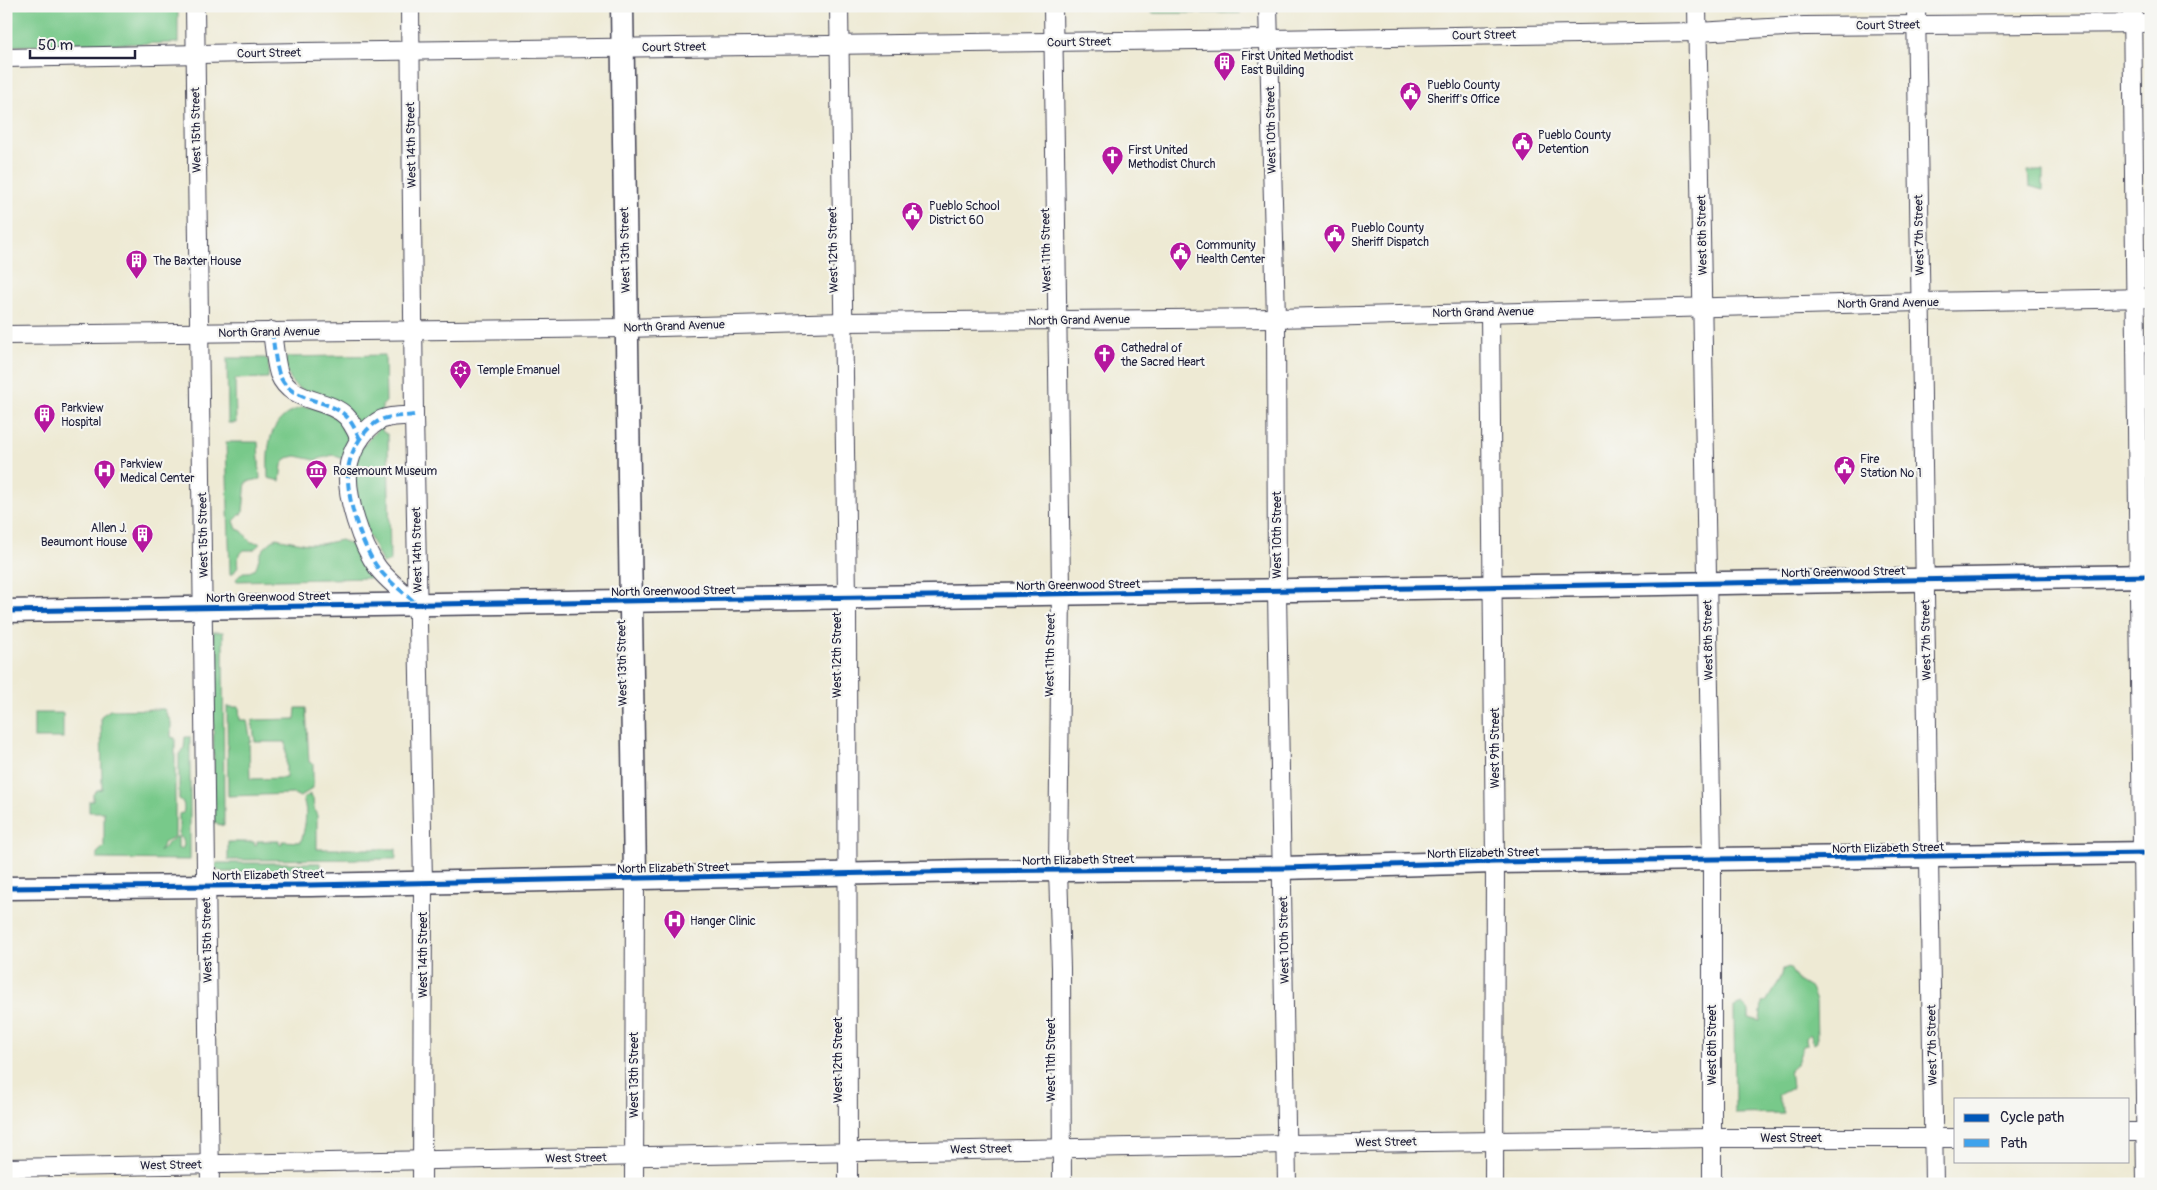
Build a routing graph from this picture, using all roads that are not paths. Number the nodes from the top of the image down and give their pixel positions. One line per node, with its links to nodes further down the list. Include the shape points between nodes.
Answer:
1 (195, 6): 18 (street, West 15th Street)
2 (410, 6): 17 (street, West 14th Street)
3 (622, 6): 16 (main road, West 13th Street)
4 (840, 6): 15 (street, West 12th Street)
5 (1053, 6): 14 (street, West 11th Street)
6 (1268, 6): 13 (street, West 10th Street)
7 (1697, 6): 12 (street, West 8th Street)
8 (1916, 6): 11 (street, West 7th Street)
9 (2132, 14): 10 (street, Court Street); 11 (street, Court Street); 20 (street)
10 (2151, 23)
11 (1916, 25): 12 (street, Court Street, via 1804,26); 21 (street, West 7th Street)
12 (1697, 32): 13 (street, Court Street); 22 (street, West 8th Street)
13 (1269, 39): 14 (street, Court Street); 24 (street, West 10th Street)
14 (1053, 42): 15 (street, Court Street); 25 (street, West 11th Street)
15 (840, 46): 16 (street, Court Street); 26 (street, West 12th Street)
16 (623, 49): 17 (street, Court Street); 27 (main road, West 13th Street)
17 (410, 51): 18 (street, Court Street); 28 (street, West 14th Street)
18 (195, 55): 19 (street, Court Street); 30 (street, West 15th Street)
19 (6, 58)
20 (2143, 299): 21 (street, North Grand Avenue); 34 (street)
21 (1920, 302): 22 (street, North Grand Avenue); 35 (street, West 7th Street)
22 (1703, 308): 23 (street, North Grand Avenue); 36 (street, West 8th Street)
23 (1490, 312): 24 (street, North Grand Avenue); 37 (street, West 9th Street)
24 (1276, 318): 25 (street, North Grand Avenue); 38 (street, West 10th Street)
25 (1058, 321): 26 (street, North Grand Avenue); 39 (street, West 11th Street)
26 (844, 322): 27 (street, North Grand Avenue); 40 (street, West 12th Street)
27 (626, 328): 28 (street, North Grand Avenue); 41 (main road, West 13th Street)
28 (413, 330): 29 (street, North Grand Avenue); 32 (street, West 14th Street)
29 (272, 332): 30 (street, North Grand Avenue); 33 (street, via 280,375 288,387 308,400 338,410 347,417)
30 (198, 333): 31 (street, North Grand Avenue); 43 (street, West 15th Street)
31 (6, 334)
32 (414, 415): 33 (street, via 382,419); 42 (street, West 14th Street)
33 (360, 439): 42 (street, via 351,457 348,482 360,529 378,568)
34 (2144, 577): 35 (main road, North Greenwood Street); 45 (street)
35 (1925, 580): 36 (main road, North Greenwood Street); 46 (street, West 7th Street)
36 (1707, 585): 37 (main road, North Greenwood Street); 47 (street, West 8th Street)
37 (1494, 588): 38 (main road, North Greenwood Street); 48 (street, West 9th Street)
38 (1278, 592): 39 (main road, North Greenwood Street); 49 (street, West 10th Street)
39 (1061, 595): 40 (main road, North Greenwood Street); 50 (street, West 11th Street)
40 (847, 598): 41 (main road, North Greenwood Street); 51 (street, West 12th Street)
41 (631, 601): 42 (main road, North Greenwood Street); 52 (main road, West 13th Street)
42 (417, 604): 43 (main road, North Greenwood Street); 53 (street, West 14th Street)
43 (204, 608): 44 (main road, North Greenwood Street); 54 (street, West 15th Street)
44 (6, 611)
45 (2146, 853): 46 (main road, North Elizabeth Street); 56 (street)
46 (1929, 857): 47 (main road, North Elizabeth Street); 58 (street, West 7th Street)
47 (1712, 860): 48 (main road, North Elizabeth Street); 57 (street, West 8th Street)
48 (1495, 862): 49 (main road, North Elizabeth Street); 60 (street, West 9th Street)
49 (1283, 868): 50 (main road, North Elizabeth Street); 61 (street, West 10th Street)
50 (1058, 870): 51 (main road, North Elizabeth Street); 62 (street, West 11th Street)
51 (848, 874): 52 (main road, North Elizabeth Street); 63 (street, West 12th Street)
52 (635, 878): 53 (main road, North Elizabeth Street); 64 (street, West 13th Street)
53 (424, 883): 54 (main road, North Elizabeth Street); 65 (street, West 14th Street)
54 (206, 886): 55 (main road, North Elizabeth Street); 66 (street, West 15th Street)
55 (6, 888)
56 (2141, 1132): 77 (street)
57 (1712, 1138): 58 (street, West Street); 60 (street, West Street); 75 (street, West 8th Street)
58 (1933, 1138): 59 (street, West Street); 76 (street, West 7th Street)
59 (1954, 1138)
60 (1495, 1141): 61 (street, West Street); 74 (street, West 9th Street)
61 (1287, 1144): 62 (street, West Street); 73 (street, West 10th Street)
62 (1061, 1148): 63 (street, West Street); 72 (street, West 11th Street)
63 (848, 1152): 64 (street, West Street); 71 (street, West 12th Street)
64 (634, 1156): 65 (street, West Street); 70 (street, West 13th Street)
65 (422, 1160): 66 (street, West Street); 69 (street, West 14th Street)
66 (210, 1164): 67 (street, West Street); 68 (street, West 15th Street)
67 (6, 1168)
68 (210, 1184)
69 (422, 1184)
70 (634, 1184)
71 (848, 1184)
72 (1062, 1184)
73 (1287, 1184)
74 (1494, 1184)
75 (1712, 1184)
76 (1934, 1184)
77 (2146, 1184)

